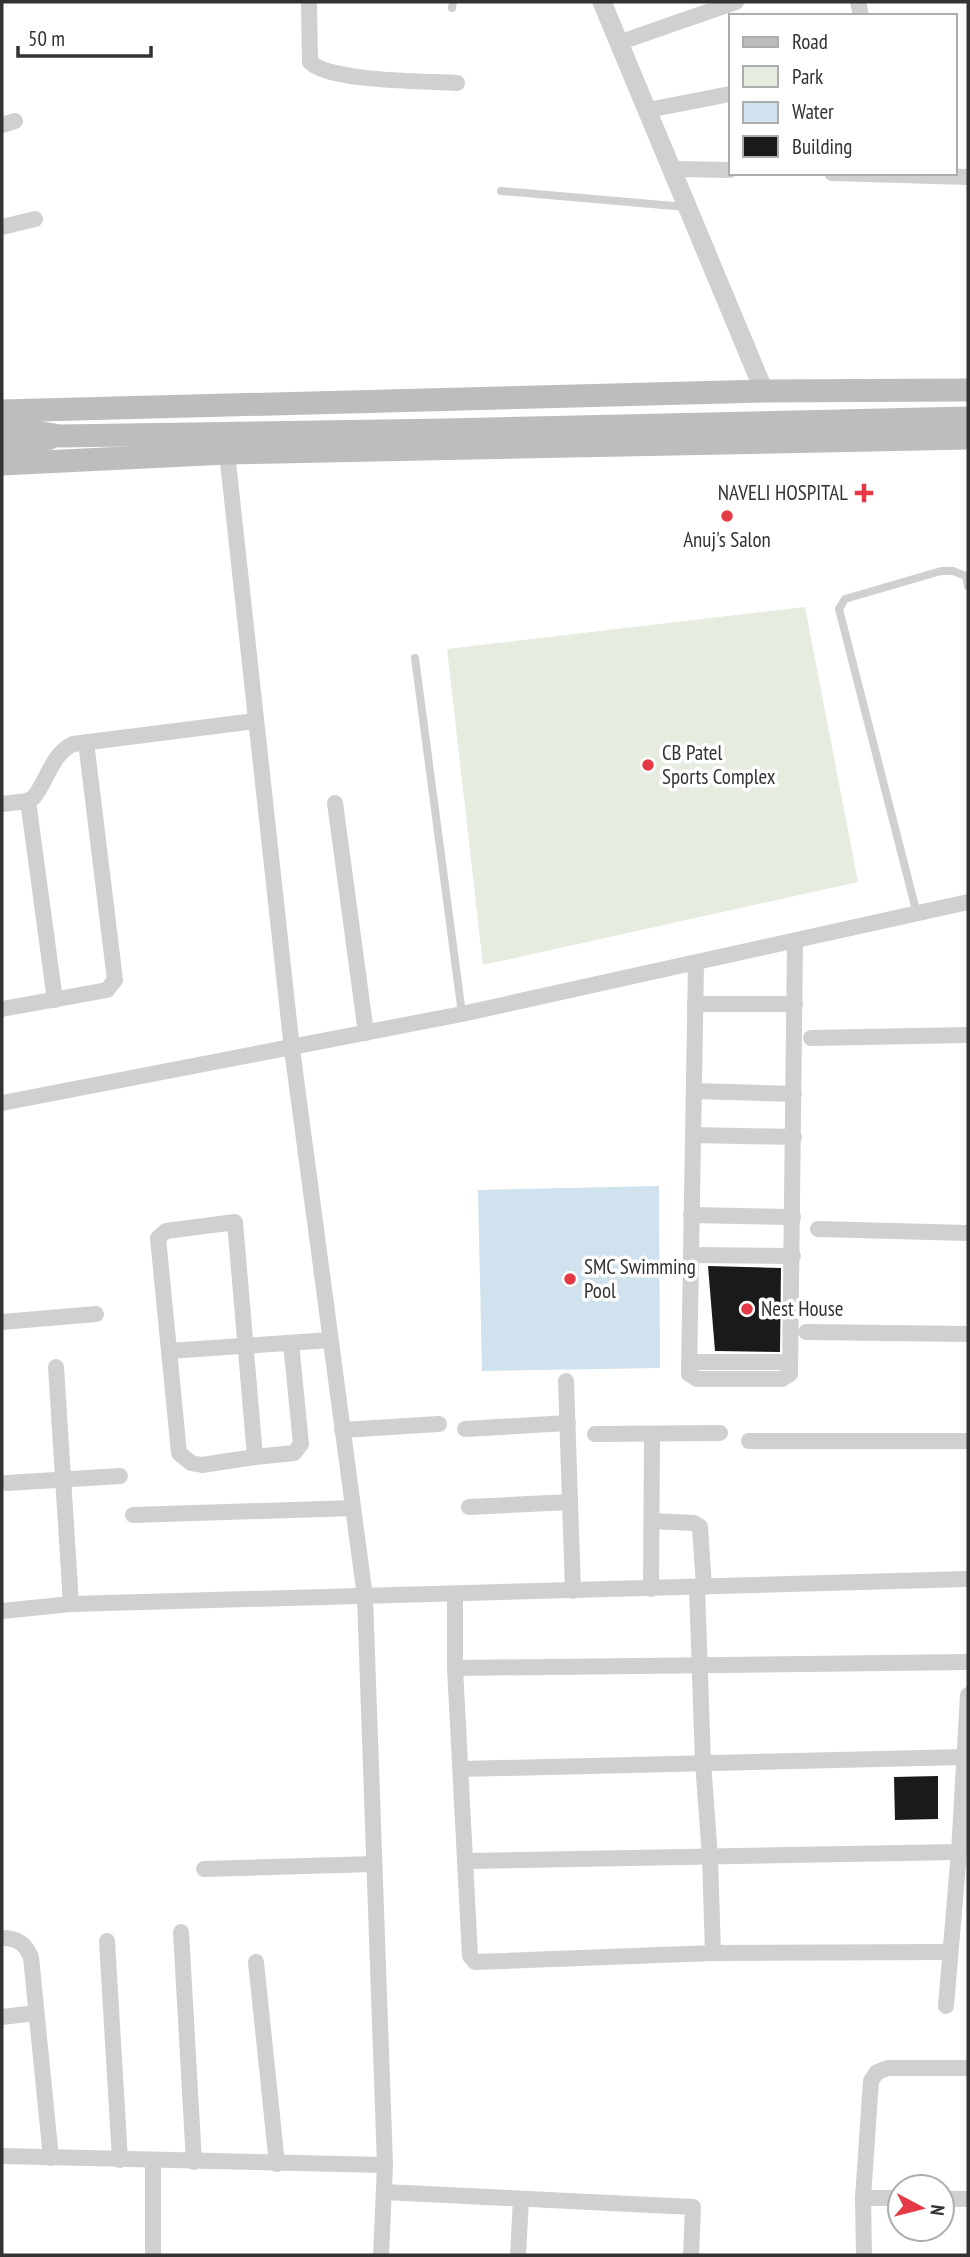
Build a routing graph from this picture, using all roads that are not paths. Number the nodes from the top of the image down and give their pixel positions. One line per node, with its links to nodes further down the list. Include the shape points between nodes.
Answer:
1 (309, 2): 5 (street, via 310,62 317,69 336,75)
2 (602, 2): 4 (street)
3 (736, 2): 4 (street)
4 (618, 43): 7 (street)
5 (457, 83)
6 (729, 94): 7 (street)
7 (648, 110): 8 (street)
8 (673, 169): 9 (street); 13 (street)
9 (729, 170)
10 (900, 175): 11 (street)
11 (968, 177)
12 (500, 191): 13 (lane)
13 (688, 207): 17 (street)
14 (34, 219): 15 (street)
15 (2, 227)
16 (968, 390): 17 (main road)
17 (764, 391): 18 (main road)
18 (2, 411)
19 (968, 418): 21 (main road)
20 (2, 430): 21 (main road)
21 (60, 436): 23 (main road)
22 (968, 438): 24 (main road)
23 (2, 446)
24 (227, 453): 25 (main road); 28 (street)
25 (2, 464)
26 (968, 586): 34 (lane, via 966,576 942,571 845,599 839,609)
27 (415, 658): 41 (lane)
28 (255, 721): 29 (street); 45 (street)
29 (86, 742): 30 (street, via 64,748 57,755); 37 (street, via 115,980 107,990)
30 (29, 801): 32 (street); 37 (street)
31 (335, 803): 42 (street)
32 (2, 804)
33 (968, 902): 34 (street)
34 (917, 914): 35 (street)
35 (795, 941): 36 (street); 39 (street)
36 (696, 963): 38 (street); 41 (street)
37 (55, 1000): 40 (street)
38 (695, 1004): 39 (street); 46 (street)
39 (795, 1004): 47 (street)
40 (2, 1009)
41 (462, 1014): 42 (street)
42 (366, 1033): 45 (street)
43 (968, 1035): 44 (street)
44 (811, 1038)
45 (292, 1048): 48 (street); 61 (street)
46 (694, 1091): 47 (street); 49 (street)
47 (794, 1094): 50 (street)
48 (2, 1103)
49 (693, 1135): 50 (street); 51 (street)
50 (794, 1137): 52 (street)
51 (691, 1215): 52 (street); 55 (street)
52 (793, 1217): 56 (street)
53 (818, 1229): 54 (street)
54 (968, 1233)
55 (691, 1255): 56 (street); 56 (street, via 689,1374 697,1379 782,1379 790,1374)
56 (793, 1256)
57 (96, 1314): 58 (street)
58 (2, 1322)
59 (806, 1332): 60 (street)
60 (968, 1334)
61 (330, 1340): 62 (street); 70 (street)
62 (291, 1343): 63 (street); 76 (street, via 300,1444 293,1453)
63 (246, 1346): 64 (street); 64 (street, via 235,1222 166,1231 158,1238); 76 (street)
64 (169, 1351): 76 (street, via 179,1453 202,1465)
65 (56, 1367): 78 (street)
66 (566, 1381): 68 (street)
67 (439, 1423): 70 (street)
68 (568, 1423): 69 (street); 80 (street)
69 (465, 1429)
70 (342, 1430): 82 (street)
71 (720, 1433): 73 (street)
72 (595, 1434): 73 (street)
73 (652, 1434): 84 (street)
74 (749, 1441): 75 (street)
75 (968, 1441)
76 (255, 1457)
77 (120, 1476): 78 (street)
78 (62, 1480): 79 (street); 91 (street)
79 (7, 1483)
80 (570, 1502): 81 (street); 88 (street)
81 (469, 1507)
82 (352, 1508): 83 (street); 90 (street)
83 (133, 1515)
84 (652, 1521): 86 (street, via 694,1522 700,1527); 87 (street)
85 (968, 1579): 86 (street)
86 (701, 1587): 87 (street); 94 (street)
87 (651, 1589): 88 (street)
88 (573, 1591): 89 (street)
89 (455, 1594): 90 (street); 95 (street)
90 (365, 1597): 91 (street); 103 (street)
91 (71, 1604): 92 (street)
92 (2, 1611)
93 (968, 1662): 94 (street)
94 (702, 1664): 95 (street); 98 (street)
95 (455, 1668): 99 (street)
96 (968, 1695): 97 (street)
97 (965, 1757): 98 (street); 100 (street)
98 (703, 1762): 99 (street); 101 (street)
99 (461, 1769): 102 (street)
100 (959, 1852): 101 (street); 108 (street)
101 (710, 1858): 102 (street); 109 (street)
102 (466, 1861): 109 (street, via 470,1956 475,1962)
103 (374, 1864): 104 (street); 121 (street)
104 (204, 1869)
105 (181, 1932): 119 (street)
106 (2, 1938): 112 (street, via 16,1939 27,1948)
107 (107, 1941): 117 (street)
108 (950, 1951): 109 (street); 111 (street)
109 (713, 1953)
110 (256, 1962): 120 (street)
111 (946, 2006)
112 (36, 2013): 113 (street); 116 (street)
113 (2, 2017)
114 (968, 2068): 123 (street, via 887,2068 877,2072 868,2094)
115 (2, 2156): 116 (street)
116 (51, 2158): 117 (street)
117 (120, 2160): 118 (street)
118 (153, 2161): 119 (street); 126 (street)
119 (194, 2162): 120 (street)
120 (277, 2164): 121 (street)
121 (385, 2165): 122 (street)
122 (384, 2192): 125 (street); 127 (street)
123 (863, 2198): 124 (street); 130 (street)
124 (886, 2198)
125 (522, 2199): 128 (street); 129 (street, via 693,2207)
126 (153, 2255)
127 (381, 2255)
128 (518, 2255)
129 (691, 2255)
130 (864, 2255)

